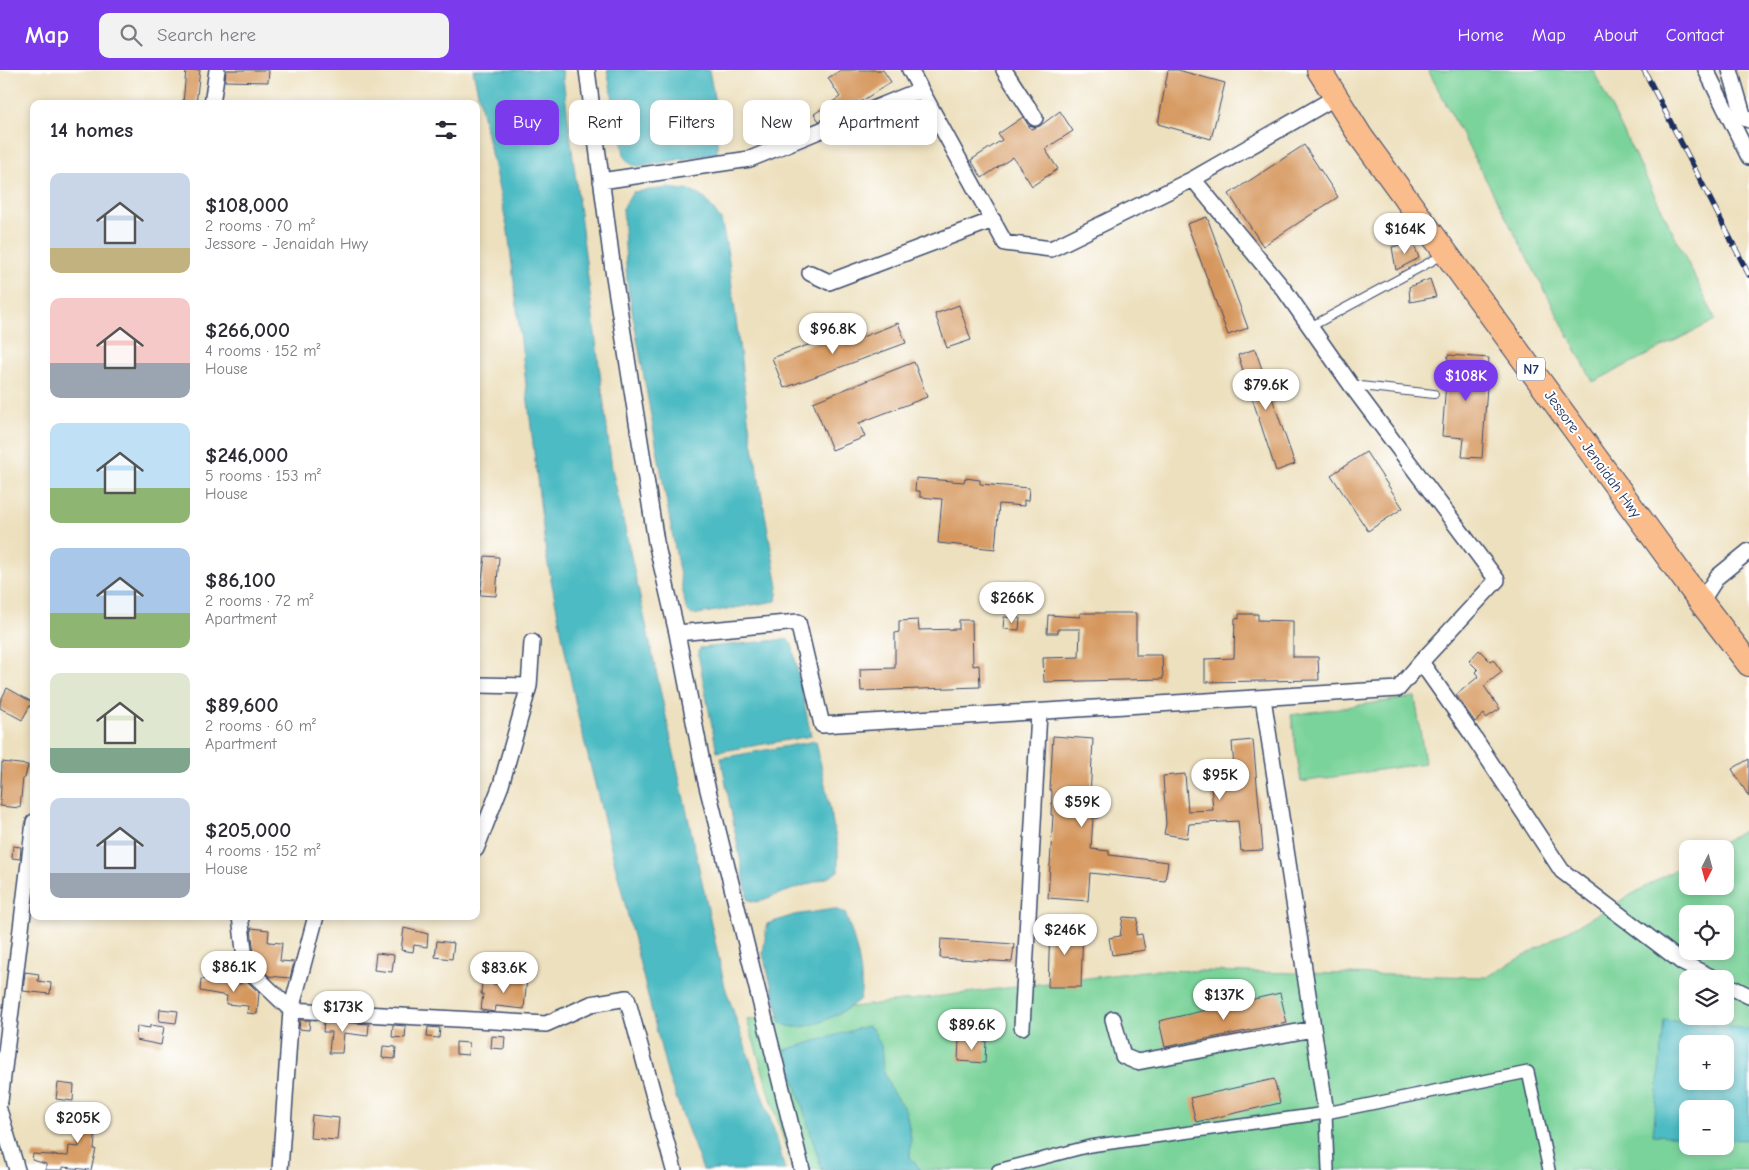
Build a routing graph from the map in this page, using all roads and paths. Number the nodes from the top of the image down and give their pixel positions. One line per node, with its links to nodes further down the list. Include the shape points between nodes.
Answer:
1 (216, 70): 10 (street)
2 (587, 70): 15 (street)
3 (910, 70): 8 (street)
4 (1004, 70): 11 (street)
5 (1319, 70): 9 (highway, Jessore - Jenaidah Hwy / N7)
6 (1706, 70): 13 (street)
7 (1730, 70): 12 (street, via 1744,118)
8 (920, 90): 15 (street, via 750,159); 16 (street)
9 (1336, 97): 14 (street); 17 (highway, Jessore - Jenaidah Hwy / N7, via 1361,137)
10 (212, 100)
11 (1035, 118)
12 (1749, 120)
13 (1749, 157)
14 (1193, 179): 16 (street, via 1050,249 1005,243); 19 (street)
15 (601, 181): 24 (street, via 656,542)
16 (993, 220): 18 (street, via 829,282)
17 (1447, 253): 19 (lane); 23 (highway, Jessore - Jenaidah Hwy / N7)
18 (810, 272)
19 (1310, 326): 20 (street)
20 (1351, 385): 21 (lane); 26 (street, via 1497,580)
21 (1434, 394)
22 (1749, 551): 23 (street, via 1717,578)
23 (1701, 602): 27 (highway, Jessore - Jenaidah Hwy / N7)
24 (677, 633): 31 (street, via 798,622 822,725); 49 (street, via 705,778)
25 (532, 642): 29 (street)
26 (1421, 662): 30 (street, via 1398,689); 36 (street, via 1562,871)
27 (1749, 664)
28 (480, 685): 29 (street)
29 (530, 686): 32 (street, via 501,785)
30 (1263, 698): 31 (street); 42 (street)
31 (1040, 712): 41 (street)
32 (480, 839)
33 (30, 855): 43 (street)
34 (240, 920): 39 (street, via 246,967)
35 (315, 920): 39 (street)
36 (1698, 970)
37 (1734, 988): 38 (street)
38 (1749, 996)
39 (291, 1010): 47 (street); 48 (street, via 546,1024 591,1004 627,998)
40 (1113, 1019): 42 (street, via 1124,1056 1137,1062)
41 (1022, 1027)
42 (1313, 1029): 44 (street)
43 (0, 1101)
44 (1326, 1113): 50 (street, via 1090,1146); 51 (street); 52 (street, via 1528,1072)
45 (0, 1114): 46 (street)
46 (17, 1170)
47 (280, 1170)
48 (674, 1170)
49 (802, 1170)
50 (998, 1170)
51 (1328, 1170)
52 (1549, 1170)

